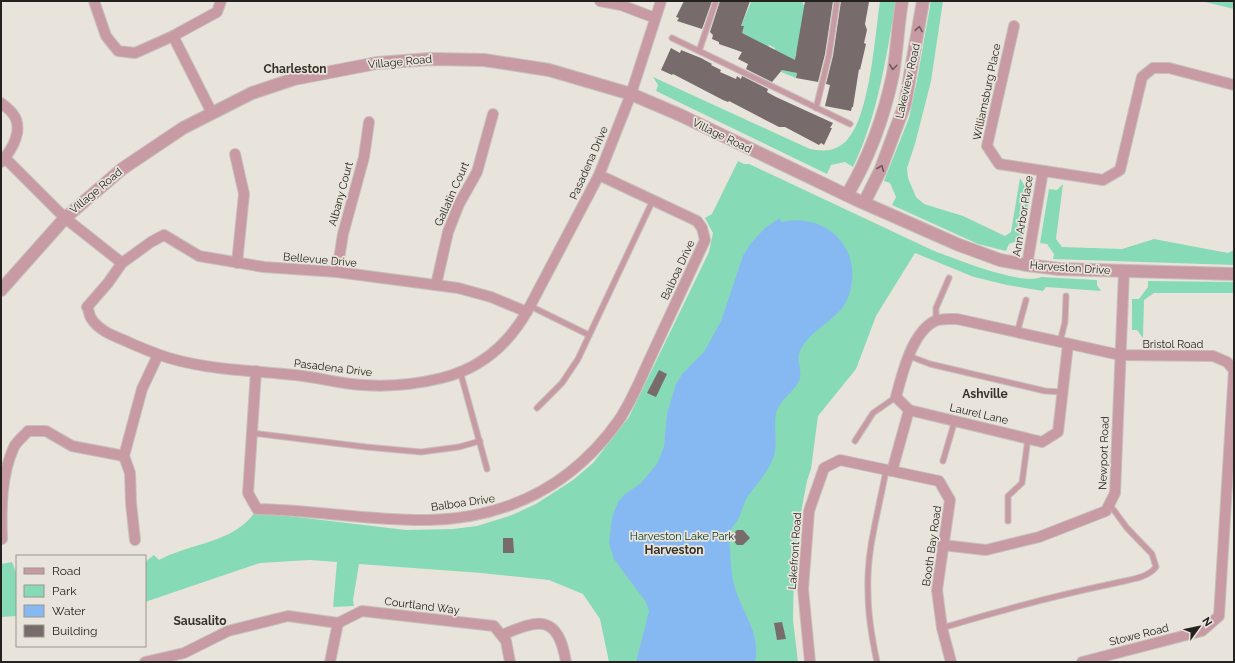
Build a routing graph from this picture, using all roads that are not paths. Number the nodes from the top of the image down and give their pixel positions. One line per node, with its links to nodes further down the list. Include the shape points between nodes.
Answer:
1 (94, 1): 11 (street, via 106,36 118,51 135,53)
2 (221, 1): 11 (street, via 217,12)
3 (600, 1): 9 (street, via 621,5)
4 (661, 1): 9 (street, Pasadena Drive)
5 (716, 1): 13 (lane)
6 (838, 1): 17 (lane, via 830,55)
7 (902, 1): 26 (street, Lakeview Road, one-way to 26, via 893,74 884,108 868,156)
8 (923, 1): 28 (street, Lakeview Road, one-way to 8, via 880,172 905,104)
9 (655, 18): 15 (street, Pasadena Drive)
10 (1014, 26): 24 (street, Williamsburg Place, via 987,146 999,164)
11 (173, 36): 18 (street)
12 (672, 38): 13 (lane)
13 (699, 50): 17 (lane)
14 (1234, 85): 24 (street, Williamsburg Place, via 1169,68 1153,68 1142,77 1120,170 1103,180)
15 (631, 94): 18 (street, Village Road, via 549,70 484,60 431,59 377,63 294,79 252,93); 25 (street, Pasadena Drive); 26 (street, Village Road)
16 (1, 103): 23 (street, via 13,114 18,127 14,142)
17 (816, 108): 21 (lane)
18 (212, 113): 29 (street, Village Road, via 183,128 122,169)
19 (493, 114): 37 (street, Gallatin Court, via 477,172 459,204 448,232)
20 (369, 122): 34 (street, Albany Court, via 364,157 343,234)
21 (850, 124)
22 (235, 154): 31 (street, via 244,194)
23 (3, 160): 29 (street)
24 (1043, 170): 32 (street, Ann Arbor Place)
25 (599, 175): 27 (street, Balboa Drive); 41 (street, Pasadena Drive)
26 (847, 195): 28 (street, Harveston Drive)
27 (653, 200): 44 (lane); 56 (street, Balboa Drive, via 697,221 705,240 640,380 619,419 587,457 544,490 525,500 488,513 429,520 257,509 248,493)
28 (864, 203): 32 (street, Harveston Drive, via 959,245 1000,260)
29 (64, 218): 30 (street); 38 (street, Village Road)
30 (122, 263): 31 (street, Bellevue Drive, via 164,235 199,256); 46 (street, Pasadena Drive, via 88,307 91,318 103,330)
31 (237, 263): 34 (street, Bellevue Drive)
32 (1027, 266): 33 (street, Harveston Drive)
33 (1124, 271): 35 (street, Harveston Drive); 47 (street, Newport Road)
34 (337, 272): 37 (street, Bellevue Drive)
35 (1234, 274)
36 (949, 278): 42 (lane, via 936,308)
37 (436, 285): 41 (street, Bellevue Drive, via 458,288)
38 (1, 290)
39 (1066, 296): 45 (lane)
40 (1026, 300): 43 (lane)
41 (529, 309): 44 (lane); 50 (street, Pasadena Drive, via 518,328 490,356)
42 (936, 320): 43 (street, Bristol Road, via 957,319); 48 (street, via 925,327)
43 (1017, 333): 45 (street, Bristol Road)
44 (590, 335): 53 (lane, via 569,374)
45 (1064, 343): 47 (street, Bristol Road); 51 (street)
46 (158, 355): 49 (street, Pasadena Drive, via 200,365); 60 (street, via 142,389)
47 (1120, 355): 61 (street, Bristol Road, via 1213,356 1227,362 1234,370); 66 (street, Newport Road, via 1116,493)
48 (909, 356): 51 (lane, via 930,364 1045,391); 52 (street)
49 (256, 371): 50 (street, Pasadena Drive, via 363,385 404,385 442,378); 56 (street, Balboa Drive)
50 (460, 371): 58 (lane)
51 (1064, 392): 57 (street, Laurel Lane, via 1058,432 1042,442)
52 (896, 397): 54 (street); 59 (lane, via 872,413)
53 (537, 408)
54 (909, 410): 55 (street, Laurel Lane); 65 (street)
55 (955, 420): 57 (street, Laurel Lane); 62 (lane)
56 (252, 433): 58 (lane, via 421,452)
57 (1028, 438): 67 (lane, via 1022,483 1008,496)
58 (480, 441): 63 (lane)
59 (855, 441)
60 (124, 456): 68 (street, via 72,446 46,432 28,430 15,446 5,474); 69 (street, via 130,473)
61 (1231, 460): 71 (street, Bristol Road)
62 (943, 461)
63 (487, 468)
64 (824, 468): 65 (street, Booth Bay Road, via 840,460); 80 (street, Lakefront Road, via 809,511 803,589)
65 (889, 470): 70 (street, Booth Bay Road, via 939,481 950,500); 81 (lane, via 873,535 868,591 872,639)
66 (1110, 505): 70 (street, Newport Road, via 1106,511 1039,537 986,550); 73 (lane, via 1152,554 1156,567 1151,573 1047,597)
67 (1008, 521)
68 (2, 539)
69 (135, 540)
70 (942, 545): 73 (street, Booth Bay Road, via 937,590)
71 (1219, 616): 83 (street, Stowe Road, via 1202,631)
72 (338, 623): 74 (street, Courtland Way, via 362,611 494,626); 75 (street, via 288,616 228,631); 77 (street)
73 (942, 628): 82 (street, Booth Bay Road)
74 (502, 635): 78 (street, via 506,641); 79 (street, via 533,623 546,624 558,634)
75 (186, 658): 76 (street)
76 (145, 662)
77 (330, 662)
78 (510, 662)
79 (566, 662)
80 (810, 662)
81 (877, 662)
82 (951, 662)
83 (1082, 662)

